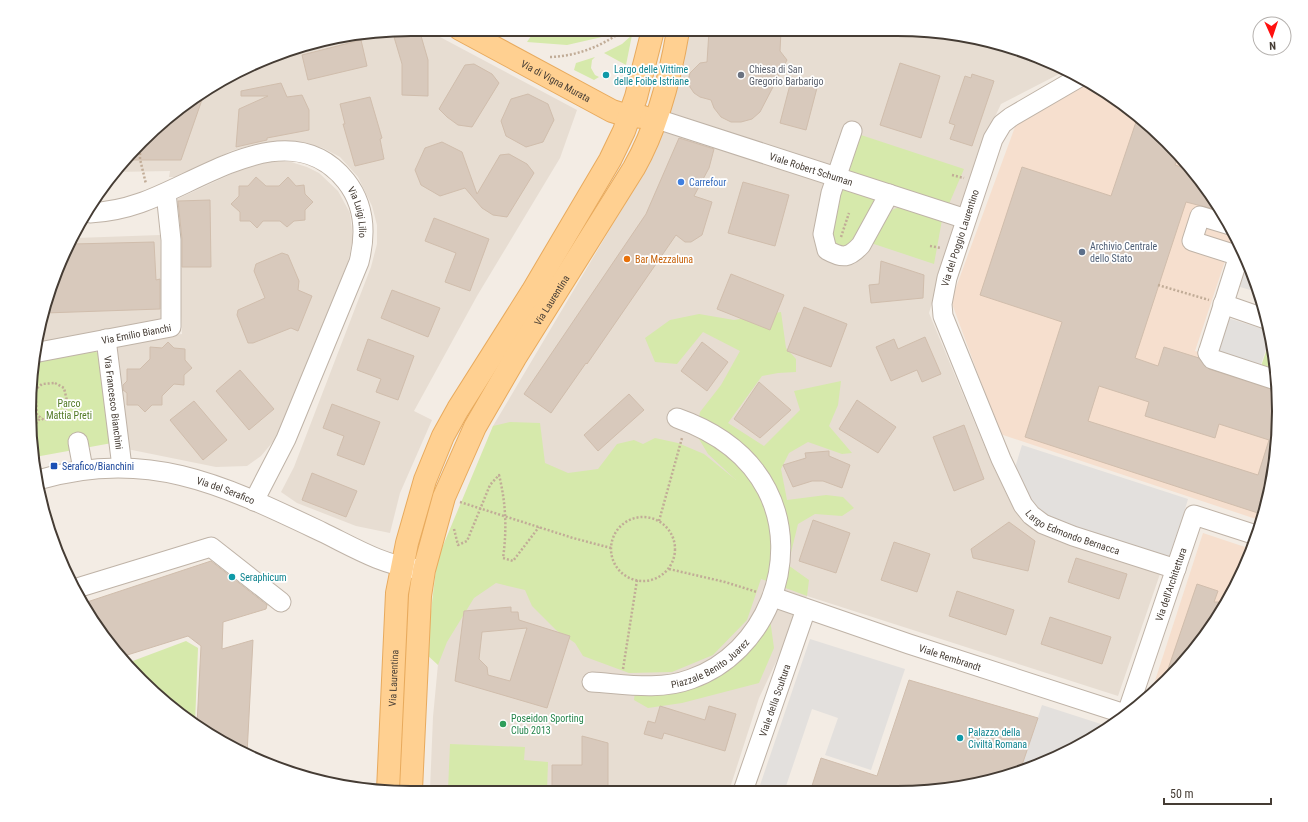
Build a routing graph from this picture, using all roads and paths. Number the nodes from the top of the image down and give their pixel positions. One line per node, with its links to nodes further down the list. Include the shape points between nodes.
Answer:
1 (473, 36): 7 (main road, Via di Vigna Murata, via 615,113)
2 (616, 36): 5 (path, via 597,47)
3 (651, 36): 7 (main road, Via Laurentina)
4 (677, 36): 8 (main road, Via Laurentina)
5 (548, 57)
6 (1074, 81): 16 (street, Via del Poggio Laurentino, via 1002,124 993,139)
7 (630, 116): 8 (main road, Via di Vigna Murata); 46 (main road, Via Laurentina, via 603,173 443,436 425,480)
8 (656, 119): 11 (street, Viale Robert Schuman); 37 (main road, Via Laurentina, via 649,140 634,168 486,406 463,451)
9 (852, 131): 11 (street)
10 (140, 152): 13 (path, via 140,159)
11 (837, 177): 12 (street, Viale Robert Schuman); 12 (street, via 831,193 823,234 827,250 838,255 850,255 861,245)
12 (889, 194): 16 (street, Viale Robert Schuman)
13 (158, 196): 15 (street, Via Luigi Lilio, via 121,210); 24 (street, Via Emilio Bianchi, via 171,240 171,327); 38 (street, Via Luigi Lilio, via 244,157 267,152 293,151 316,158 335,170 350,187 360,209 363,233 358,262 286,439)
14 (849, 212): 18 (path)
15 (93, 213)
16 (966, 219): 33 (street, Via del Poggio Laurentino, via 945,284 942,311)
17 (1221, 222): 19 (street, via 1200,216 1192,241)
18 (840, 239)
19 (1236, 251)
20 (1238, 256): 22 (street)
21 (1158, 285): 22 (path)
22 (1217, 303): 23 (street); 26 (street, via 1202,351 1212,359)
23 (1260, 317)
24 (106, 339): 25 (street, Via Emilio Bianchi); 34 (street, Via Francesco Bianchini)
25 (41, 352)
26 (1270, 378)
27 (37, 387): 29 (path, via 54,383 64,388 68,405 62,417 44,420)
28 (36, 407): 29 (path, via 37,414)
29 (41, 417): 31 (path)
30 (682, 420): 41 (path); 52 (street, Piazzale Benito Juarez, via 708,431 732,447 757,474 769,495 777,516 781,540 780,564)
31 (36, 424)
32 (78, 442): 35 (street)
33 (1001, 458): 48 (street, Largo Edmondo Bernacca, via 1023,505 1043,524)
34 (122, 467): 35 (street, Via del Serafico); 38 (street, Via del Serafico, via 179,474 224,488)
35 (83, 469): 36 (street, Via del Serafico)
36 (42, 479)
37 (444, 497): 39 (path); 49 (main road, Via Laurentina)
38 (254, 501): 46 (street, Via del Serafico, via 378,560)
39 (480, 508): 40 (path); 40 (path, via 485,503 490,485 499,475 504,492); 42 (path, via 467,542 458,545)
40 (505, 516): 43 (path); 43 (path, via 503,558 513,561)
41 (659, 521): 45 (path, via 648,517 637,517 627,521 613,537); 47 (path, via 666,526 675,542 674,561)
42 (452, 523)
43 (539, 527): 45 (path)
44 (1251, 534): 48 (street, Via dell'Architettura, via 1194,515)
45 (611, 548): 50 (path, via 616,565 629,577)
46 (402, 567): 49 (street); 59 (main road, Via Laurentina, via 395,611)
47 (669, 569): 50 (path, via 655,579); 52 (path)
48 (1176, 569): 57 (street, Via dell'Architettura)
49 (424, 570): 60 (main road, Via Laurentina, via 418,620)
50 (637, 580): 56 (path)
51 (80, 587): 53 (street, via 211,547)
52 (773, 597): 54 (street, Viale Rembrandt); 56 (street, Piazzale Benito Juarez, via 764,617 749,638 713,670 673,684 652,686)
53 (281, 602)
54 (806, 609): 58 (street, Viale Rembrandt); 61 (street, Viale della Scultura)
55 (592, 682): 56 (street, Piazzale Benito Juarez)
56 (621, 683)
57 (1131, 704)
58 (1120, 713)
59 (388, 785)
60 (411, 786)
61 (745, 786)

